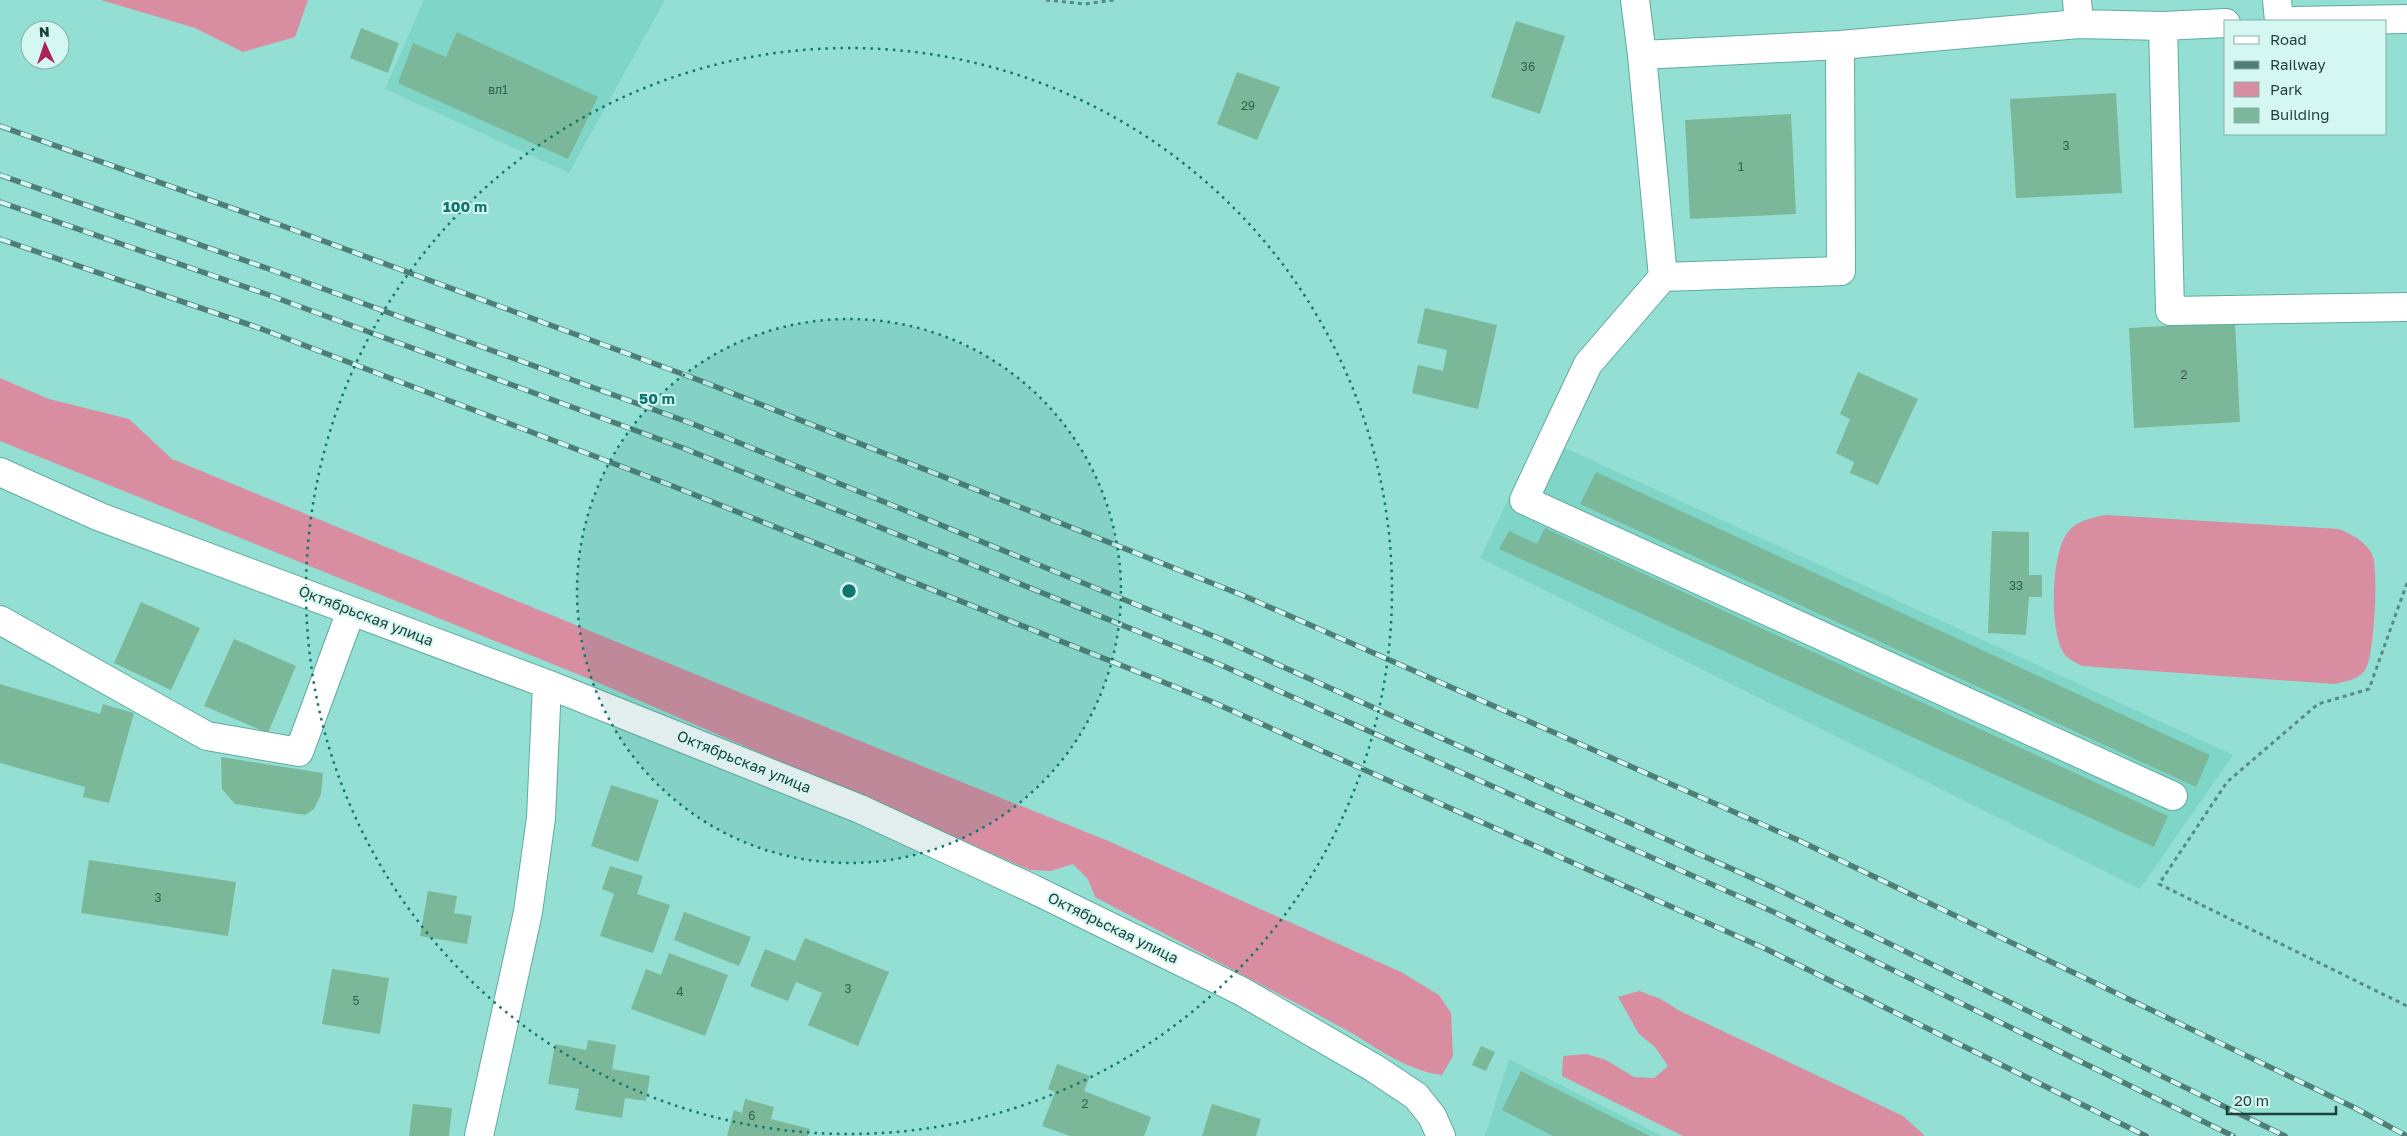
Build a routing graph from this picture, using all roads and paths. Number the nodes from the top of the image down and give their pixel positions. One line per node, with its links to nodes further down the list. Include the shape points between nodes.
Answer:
1 (1046, 0): 2 (path, via 1085,4)
2 (1114, 0)
3 (1635, 0): 12 (street)
4 (2278, 0): 6 (street)
5 (2078, 12): 10 (street); 11 (street)
6 (2279, 20)
7 (2387, 20): 8 (street)
8 (2407, 20)
9 (2224, 23): 10 (street)
10 (2163, 26): 14 (street, via 2170,311)
11 (1840, 44): 12 (street); 13 (street, via 1841,271)
12 (1642, 55): 13 (street)
13 (1662, 277): 20 (street, via 1588,364 1524,500)
14 (2407, 307)
15 (0, 472): 17 (street, Октябрьская улица, via 100,517)
16 (2407, 583): 21 (path, via 2369,689 2318,704 2227,782 2159,884)
17 (351, 611): 18 (street, via 299,752 207,736); 19 (street, Октябрьская улица)
18 (0, 620)
19 (547, 684): 22 (street, via 541,818 528,912); 23 (street, Октябрьская улица, via 860,809 1241,991 1416,1096 1432,1116)
20 (2173, 796)
21 (2407, 1006)
22 (479, 1136)
23 (1441, 1136)

